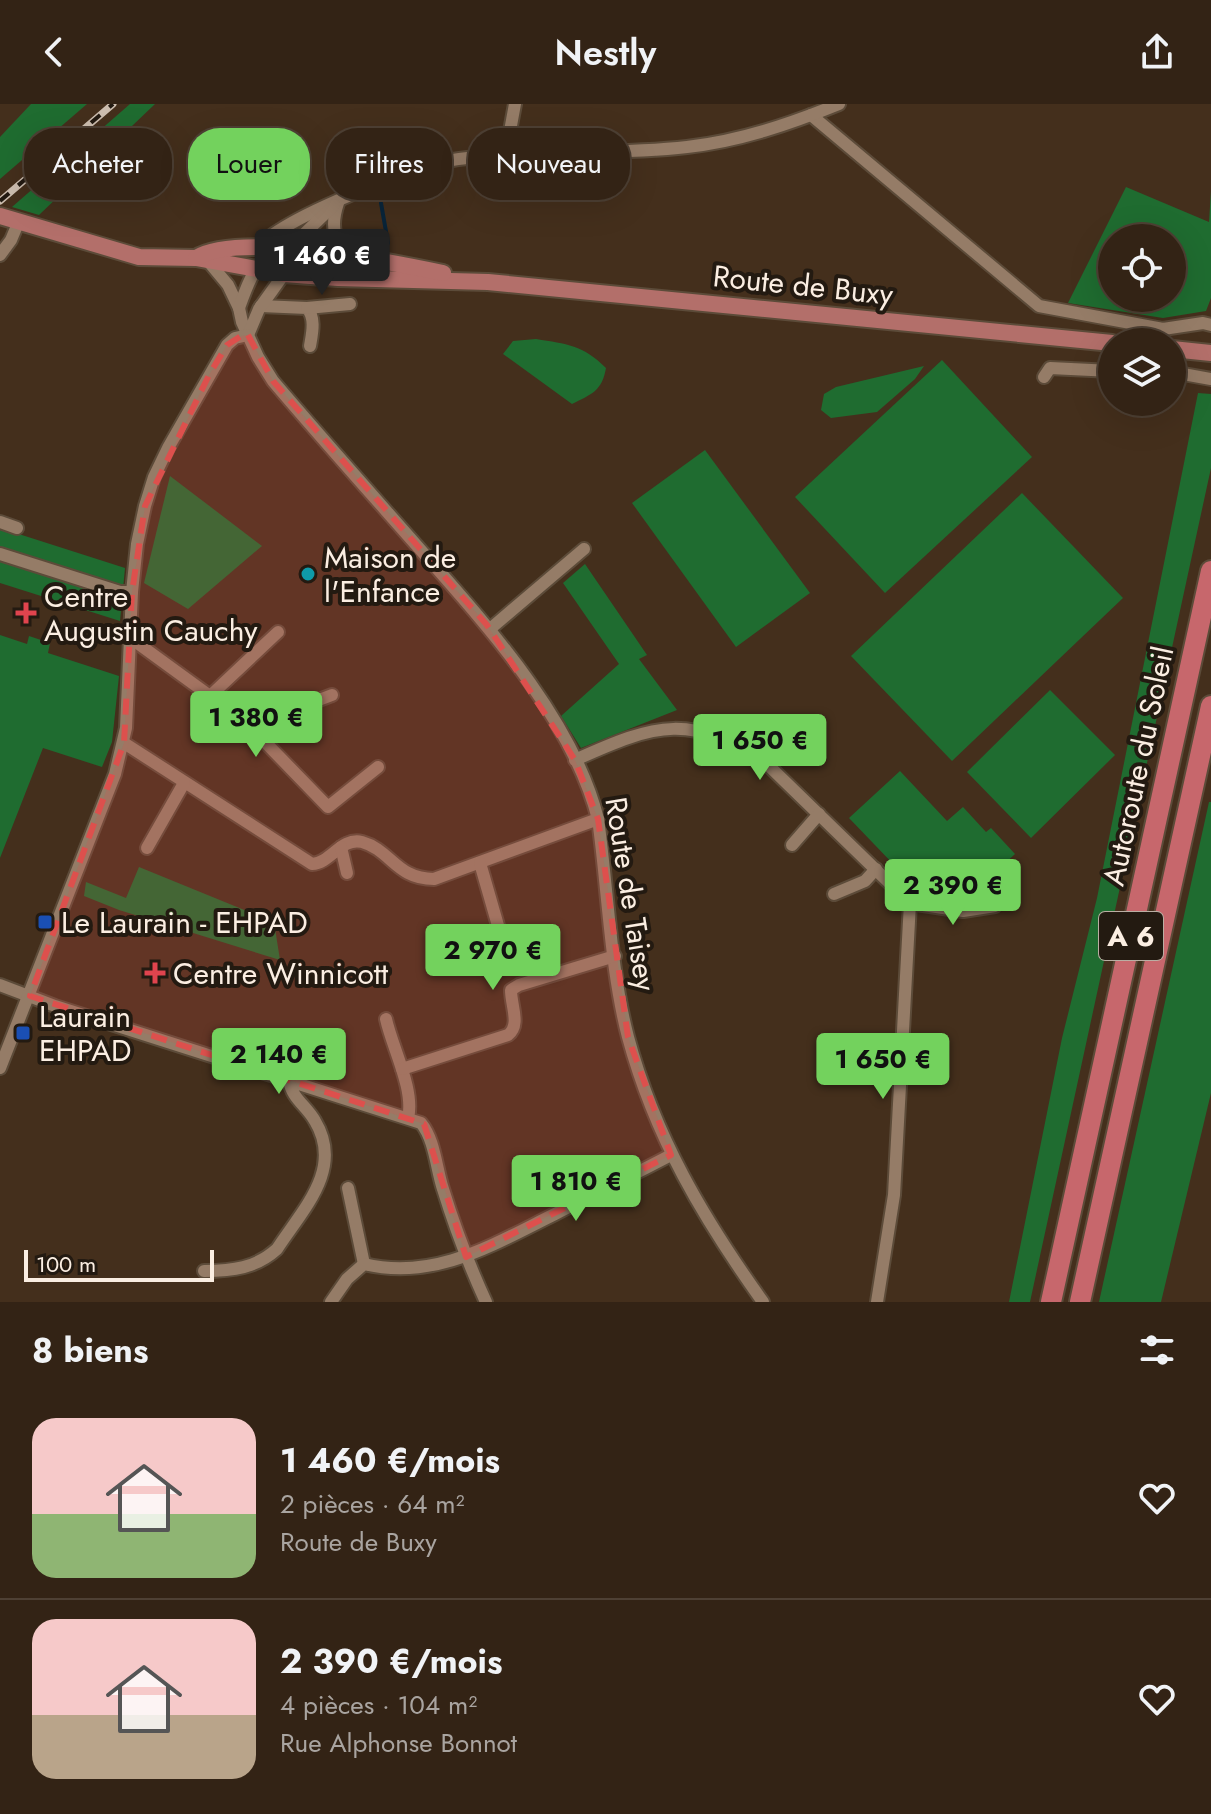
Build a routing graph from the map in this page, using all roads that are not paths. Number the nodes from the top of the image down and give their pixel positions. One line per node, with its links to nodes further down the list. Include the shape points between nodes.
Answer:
1 (515, 104): 4 (street)
2 (839, 104): 3 (street)
3 (817, 110): 5 (street, via 761,133); 21 (street, via 1039,306 1163,329)
4 (511, 128)
5 (630, 151)
6 (339, 200): 9 (street, via 270,235); 10 (street); 12 (street, via 335,237)
7 (0, 216): 8 (main road, Route de Buxy)
8 (19, 221): 11 (street); 13 (main road, Route de Buxy, via 139,257)
9 (258, 247): 10 (main road, Route de Buxy); 13 (main road, Route de Buxy, via 207,251)
10 (288, 248): 12 (main road, Route de Buxy); 14 (street, via 272,252); 15 (street)
11 (0, 255)
12 (360, 258): 16 (main road, Route de Buxy)
13 (202, 259): 14 (main road, Route de Buxy); 19 (street, Route de Taisey, via 223,277)
14 (256, 268): 15 (main road, Route de Buxy); 19 (street)
15 (284, 274): 16 (main road, Route de Buxy); 18 (street)
16 (488, 282): 23 (main road, Route de Buxy)
17 (350, 304): 20 (street)
18 (261, 306): 20 (street); 22 (street)
19 (239, 308): 22 (street, Route de Taisey)
20 (307, 308): 24 (street, via 313,326)
21 (1211, 325)
22 (248, 335): 36 (street, via 227,345 154,477 137,544); 37 (street, Route de Taisey, via 273,381)
23 (1098, 342)
24 (310, 346)
25 (1186, 350): 26 (main road)
26 (1211, 353)
27 (1098, 370): 29 (street, via 1050,368)
28 (1186, 375): 30 (street)
29 (1044, 377)
30 (1211, 379)
31 (0, 522): 32 (street)
32 (17, 528)
33 (584, 549): 37 (street)
34 (0, 554): 36 (street)
35 (1211, 571): 77 (highway, Autoroute du Soleil / A 6)
36 (132, 592): 39 (street)
37 (490, 629): 45 (street, Route de Taisey, via 548,710)
38 (278, 632): 41 (street)
39 (129, 637): 41 (street); 44 (street)
40 (332, 695): 43 (street, via 311,703)
41 (210, 696): 43 (street)
42 (1211, 706): 78 (highway, Autoroute du Soleil / A 6)
43 (264, 741): 46 (street, via 328,807)
44 (124, 743): 47 (street); 62 (street)
45 (575, 760): 48 (street, via 657,728 702,732 769,766); 49 (street, Route de Taisey)
46 (378, 767)
47 (184, 783): 51 (street, via 306,862 320,864); 52 (street)
48 (819, 814): 50 (street); 54 (street)
49 (598, 819): 53 (street); 60 (street, Route de Taisey)
50 (792, 845)
51 (341, 847): 53 (street, via 361,841 423,879); 55 (street)
52 (147, 848)
53 (480, 863): 59 (street)
54 (876, 869): 56 (street, via 865,881); 57 (street)
55 (347, 873)
56 (834, 894)
57 (910, 903): 58 (street, via 963,911); 76 (street, via 894,1195)
58 (995, 906)
59 (501, 936)
60 (615, 956): 65 (street, via 511,990 515,1023 508,1035); 68 (street, Route de Taisey, via 628,1037)
61 (0, 985): 62 (street)
62 (30, 996): 64 (street); 66 (street)
63 (386, 1019): 65 (street)
64 (0, 1068)
65 (402, 1069): 67 (street)
66 (289, 1080): 67 (street); 72 (street, via 291,1091 318,1125 327,1157 323,1176 267,1258 242,1269)
67 (408, 1118): 70 (street, via 426,1128)
68 (671, 1155): 70 (street); 75 (street, Route de Taisey, via 715,1234)
69 (348, 1188): 71 (street)
70 (466, 1257): 71 (street, via 400,1270); 74 (street)
71 (364, 1264): 73 (street)
72 (204, 1271)
73 (331, 1302)
74 (486, 1302)
75 (763, 1302)
76 (877, 1302)
77 (1051, 1302)
78 (1080, 1302)

